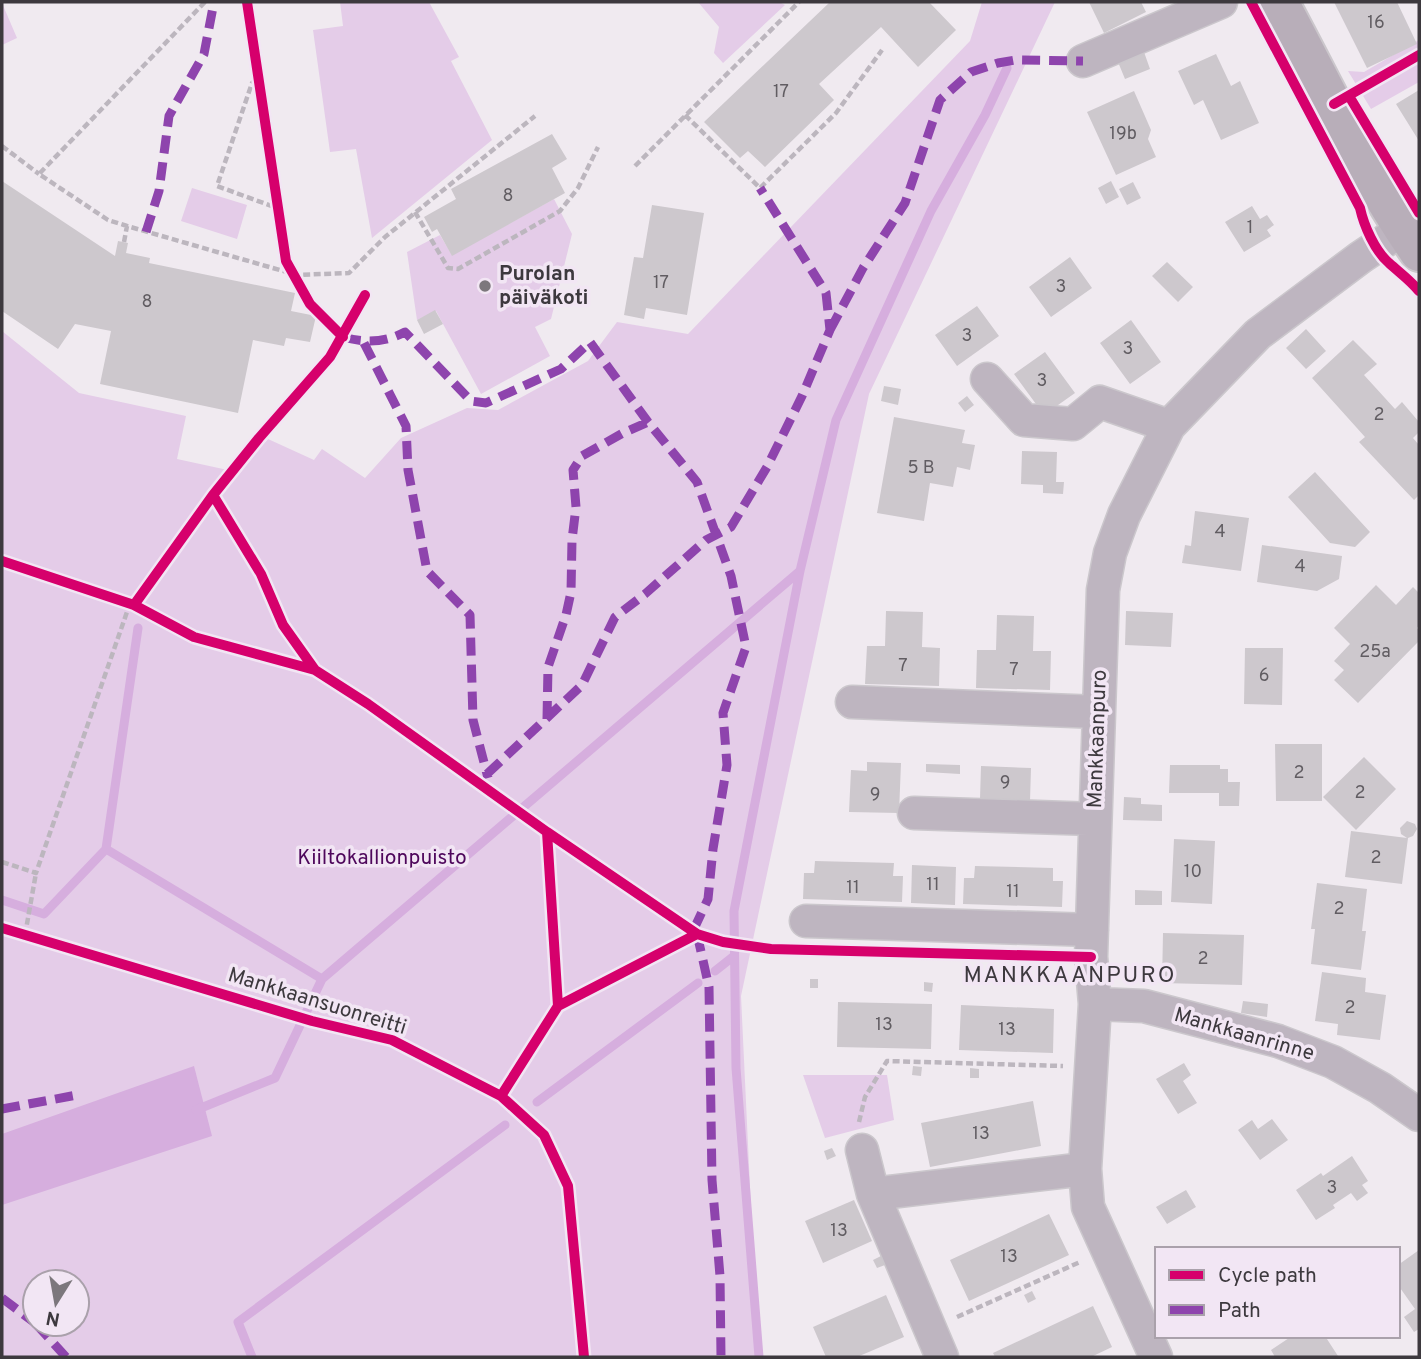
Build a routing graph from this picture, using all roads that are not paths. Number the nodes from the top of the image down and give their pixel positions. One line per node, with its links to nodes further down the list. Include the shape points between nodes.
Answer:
1 (1220, 2): 3 (street)
2 (1279, 2): 4 (main road)
3 (1083, 61)
4 (1411, 240): 6 (street, Mankkaanpuro, via 1361,257 1258,334)
5 (987, 379): 6 (street, via 1024,420 1073,424 1100,402)
6 (1169, 426): 8 (street, Mankkaanpuro, via 1110,553 1103,590)
7 (852, 702): 8 (street)
8 (1099, 712): 10 (street, Mankkaanpuro)
9 (914, 813): 10 (street)
10 (1095, 819): 12 (street, Mankkaanpuro)
11 (806, 921): 12 (street)
12 (1092, 930): 13 (street, Mankkaanpuro)
13 (1096, 1004): 14 (street, Mankkaanrinne, via 1144,1006 1278,1041 1332,1062); 16 (street, Mankkaanpuro)
14 (1419, 1115)
15 (862, 1150): 17 (street)
16 (1085, 1169): 17 (street); 19 (street, Mankkaanpuro, via 1088,1207)
17 (873, 1194): 18 (street)
18 (942, 1357)
19 (1156, 1357)

